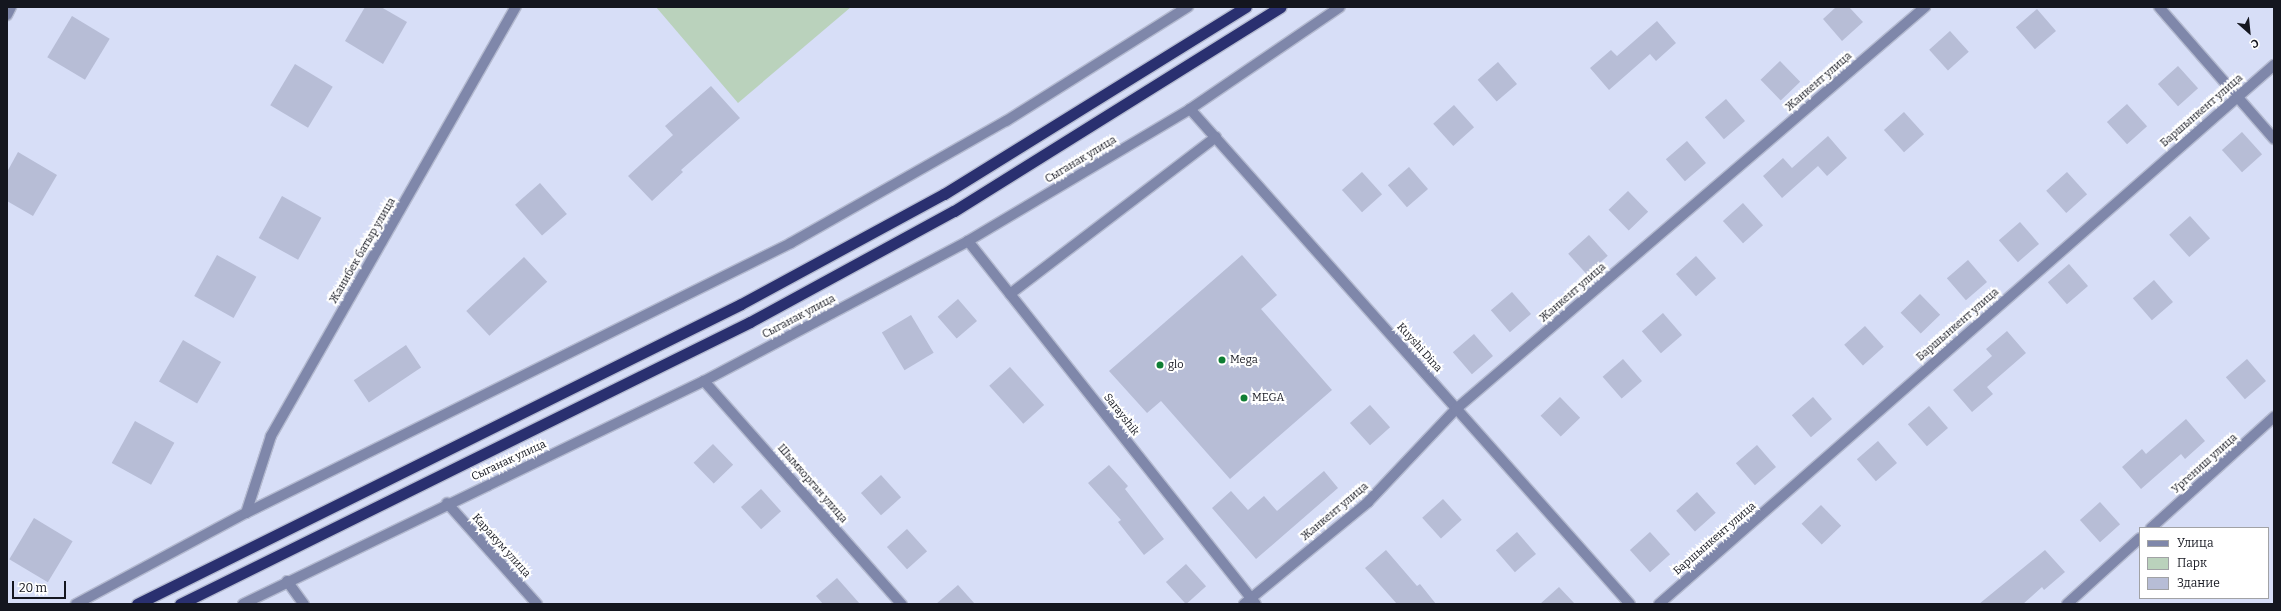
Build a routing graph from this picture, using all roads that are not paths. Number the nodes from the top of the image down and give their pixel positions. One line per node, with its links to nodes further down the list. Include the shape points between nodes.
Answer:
1 (11, 7): 9 (street)
2 (516, 7): 21 (street, Жанибек батыр улица, via 271,436)
3 (1188, 7): 21 (street, via 1006,121 791,243)
4 (1246, 7): 27 (highway, via 944,194 741,304)
5 (1281, 7): 28 (highway, via 940,219 750,322)
6 (1340, 7): 12 (street, Сыганак улица)
7 (1925, 7): 18 (street, Жанкент улица)
8 (2159, 7): 11 (street)
9 (7, 15)
10 (2274, 65): 11 (street, Баршынкент улица)
11 (2236, 97): 14 (street); 34 (street, Баршынкент улица)
12 (1190, 109): 13 (street, Kuyshi Dina); 15 (street, Сыганак улица)
13 (1216, 138): 16 (street); 18 (street, Kuyshi Dina)
14 (2274, 139)
15 (968, 241): 16 (street, Sarayshik); 17 (street, Сыганак улица)
16 (1010, 294): 25 (street, Sarayshik)
17 (704, 381): 20 (street, Сыганак улица); 32 (street, Шымкорган улица)
18 (1456, 409): 25 (street, Жанкент улица, via 1368,502); 33 (street, Kuyshi Dina)
19 (2274, 417): 22 (street, Ургениш улица)
20 (447, 503): 24 (street, Сыганак улица); 31 (street, Каракум улица)
21 (246, 513): 26 (street)
22 (2152, 527)
23 (2139, 539): 35 (street)
24 (287, 581): 29 (street, Сыганак улица); 30 (street)
25 (1250, 602)
26 (76, 604)
27 (137, 604)
28 (180, 604)
29 (243, 604)
30 (304, 604)
31 (538, 604)
32 (901, 604)
33 (1630, 604)
34 (1659, 604)
35 (2067, 604)

